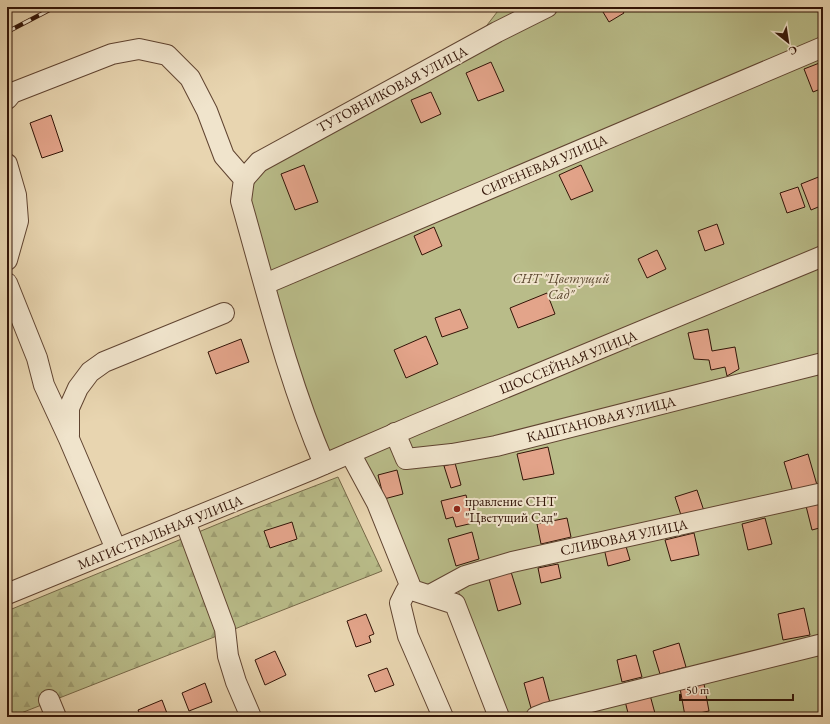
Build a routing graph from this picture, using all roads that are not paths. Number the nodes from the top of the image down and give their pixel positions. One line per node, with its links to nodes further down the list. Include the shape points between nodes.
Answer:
1 (547, 7): 5 (street, ТУТОВНИКОВАЯ УЛИЦА, via 259,162)
2 (823, 47): 9 (street, СИРЕНЕВАЯ УЛИЦА)
3 (7, 99): 5 (street, via 12,93 112,54 138,49 167,55 190,78 208,111 224,156)
4 (7, 164): 7 (street, via 16,195 18,221)
5 (244, 179): 9 (street, via 241,201)
6 (823, 256): 12 (street, ШОССЕЙНАЯ УЛИЦА)
7 (7, 260)
8 (7, 283): 13 (street, via 37,358 44,385)
9 (265, 284): 15 (street, via 312,437)
10 (224, 314): 13 (street, via 104,362 90,372 78,388 69,408)
11 (823, 363): 12 (street, КАШТАНОВАЯ УЛИЦА, via 496,446 452,454 406,460)
12 (395, 433): 14 (street, ШОССЕЙНАЯ УЛИЦА)
13 (69, 439): 18 (street)
14 (350, 453): 15 (street, ШОССЕЙНАЯ УЛИЦА); 19 (street)
15 (318, 467): 17 (street, МАГИСТРАЛЬНАЯ УЛИЦА)
16 (823, 493): 19 (street, СЛИВОВАЯ УЛИЦА, via 512,562)
17 (185, 521): 18 (street, МАГИСТРАЛЬНАЯ УЛИЦА); 22 (street, via 226,629 228,656)
18 (116, 550): 20 (street, МАГИСТРАЛЬНАЯ УЛИЦА)
19 (421, 592): 23 (street, via 406,591 400,602 408,636); 24 (street, via 455,604)
20 (7, 594)
21 (823, 644): 25 (street)
22 (251, 717)
23 (443, 717)
24 (499, 717)
25 (536, 717)

